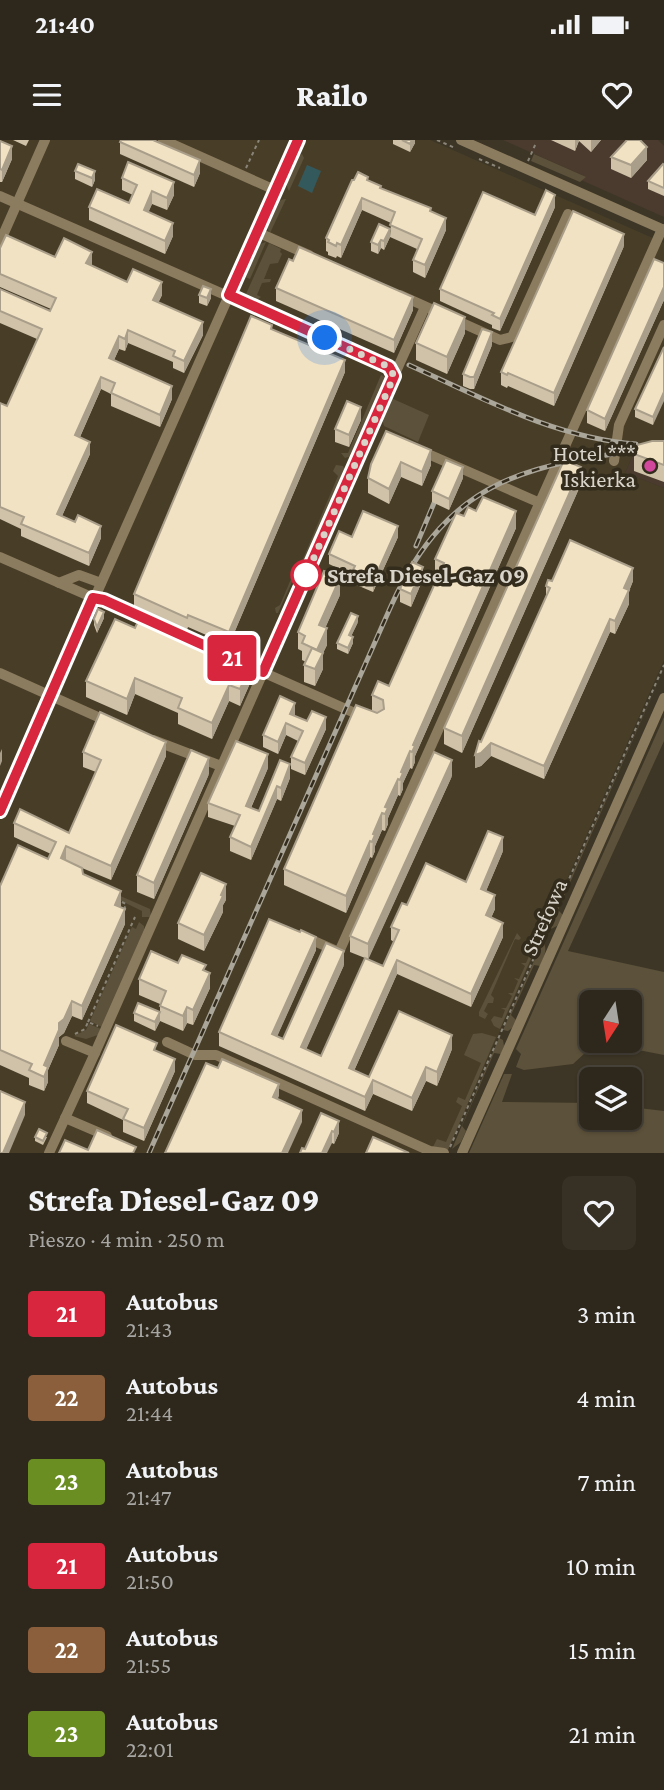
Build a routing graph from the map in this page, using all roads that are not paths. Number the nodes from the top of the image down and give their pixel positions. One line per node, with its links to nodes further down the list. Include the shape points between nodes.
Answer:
1 (45, 140): 7 (street)
2 (163, 140): 5 (street)
3 (298, 140): 5 (street)
4 (461, 140): 9 (street)
5 (275, 190): 10 (street)
6 (0, 196): 7 (street)
7 (17, 203): 11 (street); 14 (street)
8 (568, 214): 15 (street, via 512,337 500,340)
9 (663, 229): 20 (street)
10 (257, 232): 12 (street); 14 (street)
11 (0, 242)
12 (326, 262)
13 (388, 290): 15 (street)
14 (229, 295): 17 (street, via 389,367); 23 (street)
15 (425, 307): 17 (street)
16 (664, 325): 19 (street, via 619,425)
17 (394, 376): 27 (street, via 376,432)
18 (403, 443): 20 (street)
19 (614, 461)
20 (540, 503): 36 (street, via 339,953)
21 (0, 557): 22 (street)
22 (59, 583): 23 (street, via 79,575); 24 (street)
23 (101, 583): 24 (street)
24 (93, 598): 25 (street); 29 (street)
25 (163, 628)
26 (232, 658): 27 (street)
27 (263, 672): 31 (street); 34 (street)
28 (0, 673): 29 (street)
29 (51, 696): 32 (street); 35 (street)
30 (664, 698): 45 (street, Strefowa)
31 (377, 722)
32 (124, 728)
33 (144, 736): 34 (street)
34 (221, 766): 39 (street)
35 (0, 811)
36 (290, 930)
37 (69, 1038): 39 (street)
38 (167, 1042): 42 (street, via 195,1055 216,1055)
39 (95, 1053): 40 (street)
40 (65, 1118): 41 (street); 43 (street)
41 (116, 1140)
42 (431, 1152): 44 (street)
43 (49, 1153)
44 (446, 1153)
45 (462, 1153)

